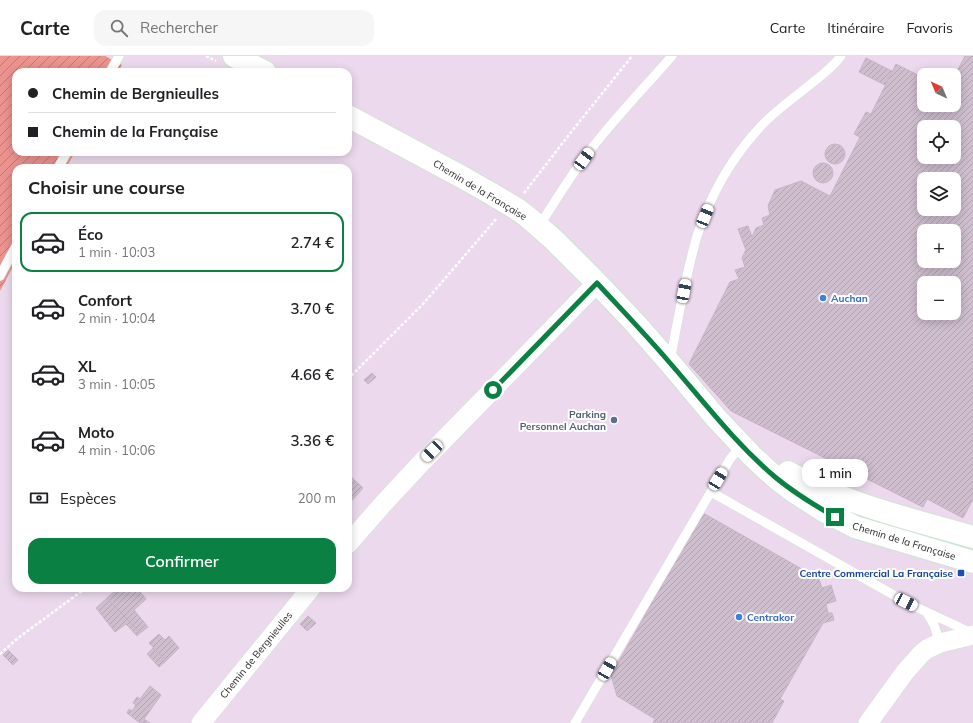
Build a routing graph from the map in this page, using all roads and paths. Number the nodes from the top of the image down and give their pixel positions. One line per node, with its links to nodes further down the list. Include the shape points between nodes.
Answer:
1 (119, 56): 6 (lane)
2 (234, 56): 7 (street)
3 (632, 56): 9 (path, via 522,196)
4 (672, 56): 10 (lane, via 589,152)
5 (841, 56): 14 (lane, via 832,67 761,126 737,157 714,194 692,256)
6 (112, 68)
7 (257, 68)
8 (352, 118): 9 (street, Chemin de la Française)
9 (511, 206): 10 (street, Chemin de la Française); 15 (path, via 495,220 423,304)
10 (539, 226): 13 (street, Chemin de la Française)
11 (12, 254): 12 (lane)
12 (0, 276)
13 (597, 283): 14 (street, Chemin de la Française); 19 (street, via 422,462)
14 (670, 363): 16 (street, Chemin de la Française, via 705,405)
15 (352, 375)
16 (743, 444): 17 (lane, via 730,459); 18 (street, Chemin de la Française, via 819,488 863,505); 20 (street, Chemin de la Française, via 776,478 835,517 864,530)
17 (710, 492): 23 (lane); 28 (lane)
18 (973, 537)
19 (352, 539)
20 (973, 562)
21 (81, 592): 26 (path)
22 (308, 592): 27 (street, Chemin de Bergnieulles)
23 (927, 613): 24 (lane, via 953,623); 25 (lane)
24 (973, 635): 25 (street)
25 (940, 643): 29 (street, via 927,649 916,659)
26 (0, 654)
27 (201, 723)
28 (575, 723)
29 (868, 723)

